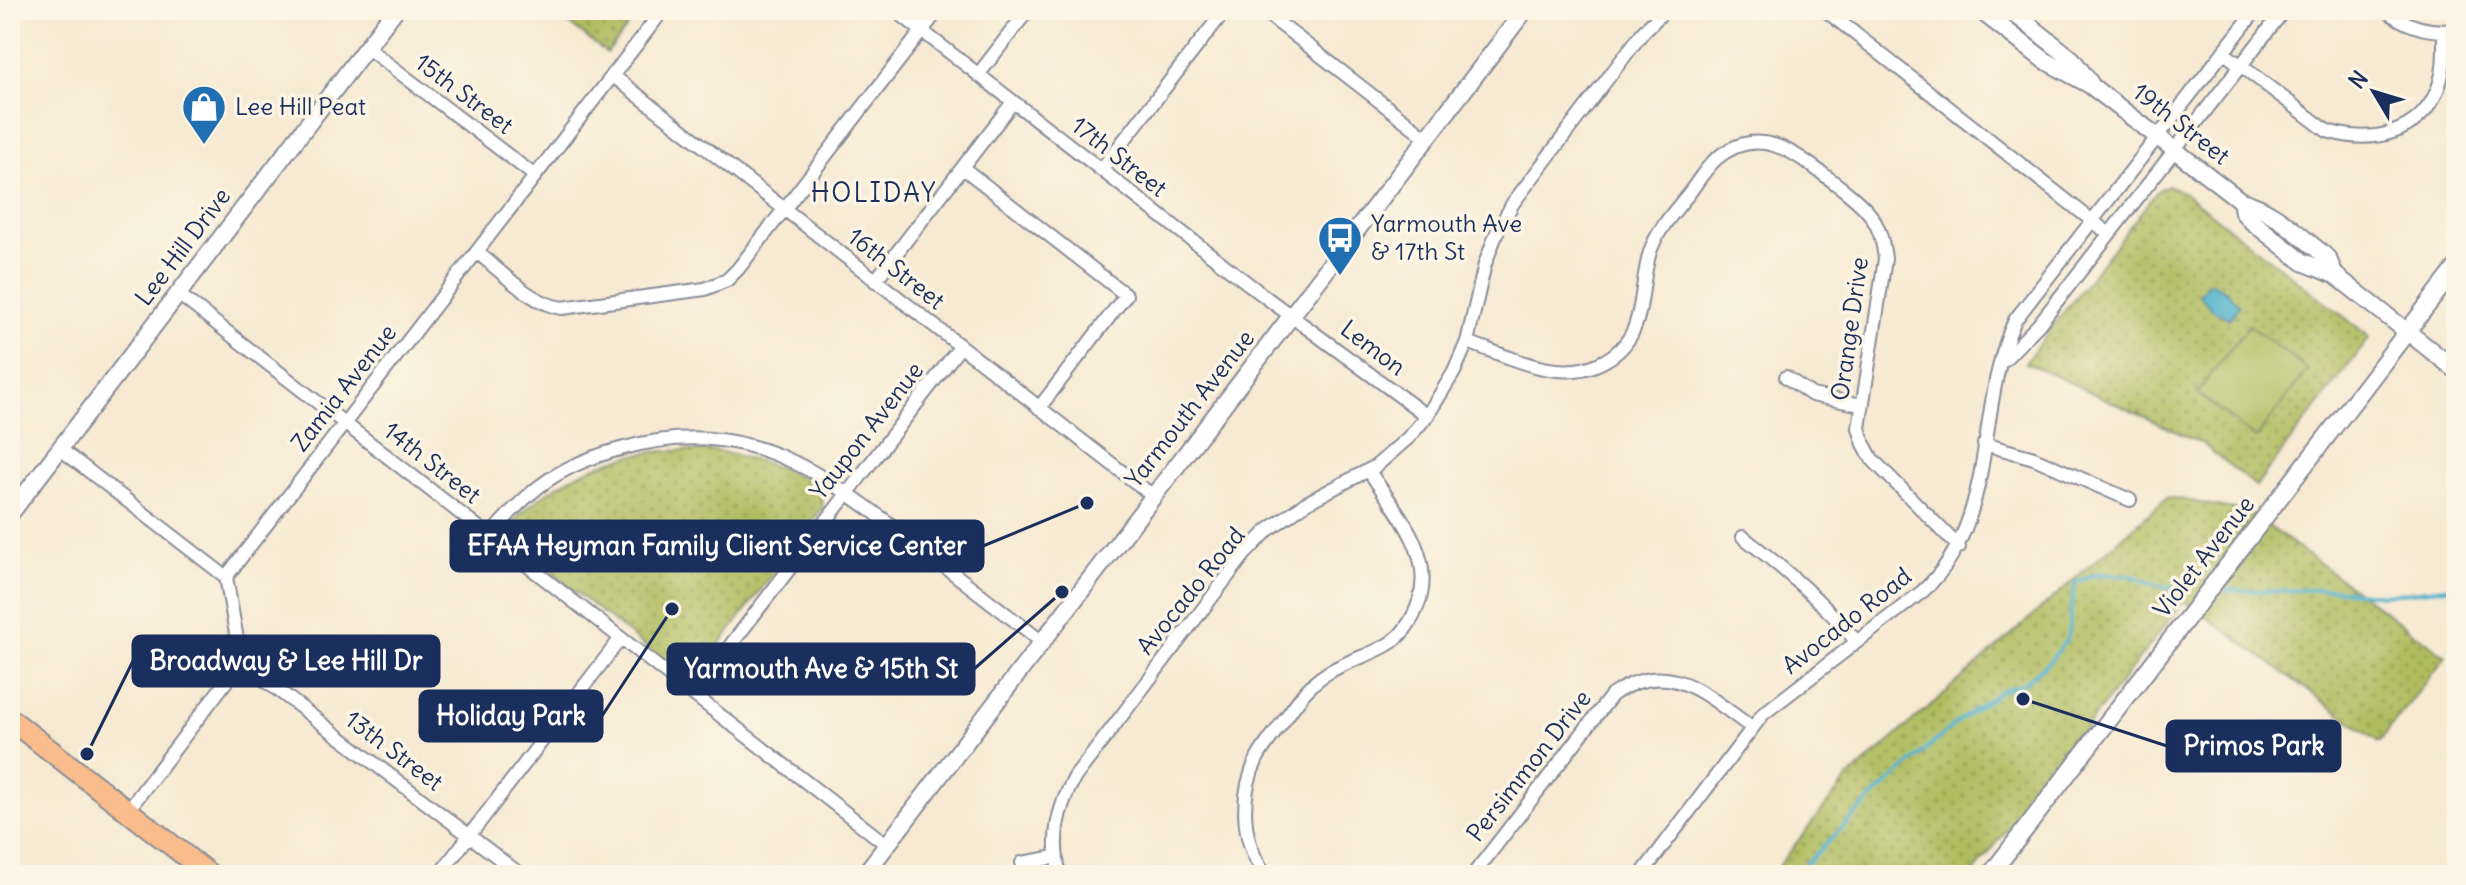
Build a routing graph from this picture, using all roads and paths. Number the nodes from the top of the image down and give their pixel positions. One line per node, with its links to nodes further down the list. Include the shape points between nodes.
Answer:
1 (395, 10): 20 (street, Lee Hill Drive)
2 (663, 10): 23 (street, Zamia Avenue)
3 (895, 10): 18 (street)
4 (938, 10): 18 (street)
5 (1028, 10): 24 (street)
6 (1225, 10): 31 (street)
7 (1262, 10): 28 (street)
8 (1411, 10): 9 (street)
9 (1421, 10)
10 (1525, 10): 28 (street, Yarmouth Avenue)
11 (1665, 10): 42 (street, Avocado Road, via 1513,203 1469,301)
12 (1825, 10): 34 (street)
13 (1980, 10): 25 (street, 19th Street, via 2044,60)
14 (2010, 10): 25 (street, 19th Street, via 2072,59)
15 (2256, 10): 21 (street, Avocado Road)
16 (2284, 10): 22 (street)
17 (2386, 10): 19 (street, via 2408,25)
18 (922, 31): 24 (street, 17th Street); 33 (street)
19 (2450, 31): 22 (street, via 2438,89 2412,122 2380,144 2327,131)
20 (366, 47): 32 (street, 15th Street); 39 (street, Lee Hill Drive)
21 (2223, 52): 22 (street); 27 (street, Avocado Road)
22 (2241, 65): 29 (street)
23 (612, 75): 32 (street, Zamia Avenue); 33 (street, 16th Street)
24 (978, 75): 26 (street, 17th Street)
25 (2090, 85): 27 (street, 19th Street)
26 (1013, 102): 30 (street); 31 (street, 17th Street)
27 (2157, 136): 29 (street, 19th Street); 34 (street, Avocado Road)
28 (1427, 138): 40 (street, Yarmouth Avenue)
29 (2175, 150): 35 (street); 41 (street, 19th Street, via 2241,201 2245,216 2282,246 2310,266 2335,275)
30 (963, 168): 38 (street); 48 (street, via 1126,295)
31 (1101, 170): 40 (street, 17th Street)
32 (535, 176): 36 (street, Zamia Avenue)
33 (784, 210): 36 (street, via 738,269 718,284 588,307 549,306); 38 (street, 16th Street)
34 (2091, 220): 35 (street); 44 (street, Avocado Road, via 2015,320)
35 (2109, 234): 44 (street, via 2039,324)
36 (477, 252): 50 (street, Zamia Avenue)
37 (2456, 268): 41 (street, Violet Avenue)
38 (875, 281): 43 (street, 16th Street)
39 (177, 293): 50 (street, 14th Street); 52 (street, Lee Hill Drive)
40 (1291, 316): 49 (street, Lemon); 55 (street, Yarmouth Avenue)
41 (2407, 332): 45 (street, 19th Street); 82 (street, Violet Avenue)
42 (1467, 342): 47 (street, Orange Drive, via 1551,371 1577,371 1602,363 1630,337 1639,319 1645,269 1662,228 1714,161 1729,150 1764,143 1787,148 1859,202 1872,214 1882,236 1885,259); 49 (street, Avocado Road)
43 (960, 347): 48 (street, 16th Street); 54 (street, Yaupon Avenue)
44 (2001, 363): 51 (street, Avocado Road)
45 (2456, 370)
46 (1786, 377): 47 (street, via 1812,395)
47 (1861, 405): 60 (street, Orange Drive, via 1859,428 1872,459)
48 (1039, 408): 55 (street, 16th Street)
49 (1427, 416): 53 (street, Avocado Road)
50 (345, 423): 58 (street, 14th Street); 61 (street, Zamia Avenue)
51 (1984, 444): 56 (street, via 2043,461); 60 (street, Avocado Road, via 1973,515)
52 (59, 448): 57 (street, Lee Hill Drive); 61 (street)
53 (1369, 471): 72 (street, Avocado Road, via 1306,503 1244,555 1075,777 1056,828); 79 (street, via 1416,543 1423,589 1404,631 1305,691 1258,757 1247,790 1246,826 1251,849)
54 (847, 492): 58 (street, via 799,463 753,446 713,439 659,441 618,449 559,473 520,500); 63 (street); 66 (street, Yaupon Avenue)
55 (1153, 496): 63 (street, Yarmouth Avenue)
56 (2130, 500)
57 (10, 514)
58 (490, 536): 62 (street, 14th Street)
59 (1743, 537): 64 (street, via 1792,573)
60 (1959, 547): 64 (street, Avocado Road, via 1935,580)
61 (226, 577): 65 (street)
62 (621, 638): 66 (street, 14th Street); 70 (street)
63 (1042, 642): 71 (street, Yarmouth Avenue)
64 (1857, 642): 68 (street, Avocado Road)
65 (241, 662): 69 (street); 70 (street, 13th Street)
66 (693, 694): 71 (street, 14th Street)
67 (10, 719): 69 (main road)
68 (1751, 727): 80 (street, Persimmon Drive, via 1680,681 1653,678 1627,685 1612,695); 81 (street, Avocado Road)
69 (128, 810): 75 (main road)
70 (469, 836): 76 (street); 77 (street, 13th Street)
71 (887, 845): 74 (street, Yarmouth Avenue)
72 (1056, 857): 73 (street); 78 (street, Avocado Road)
73 (1022, 863)
74 (868, 874)
75 (210, 875)
76 (439, 875)
77 (521, 875)
78 (1060, 875)
79 (1266, 875)
80 (1473, 875)
81 (1641, 875)
82 (1990, 875)

